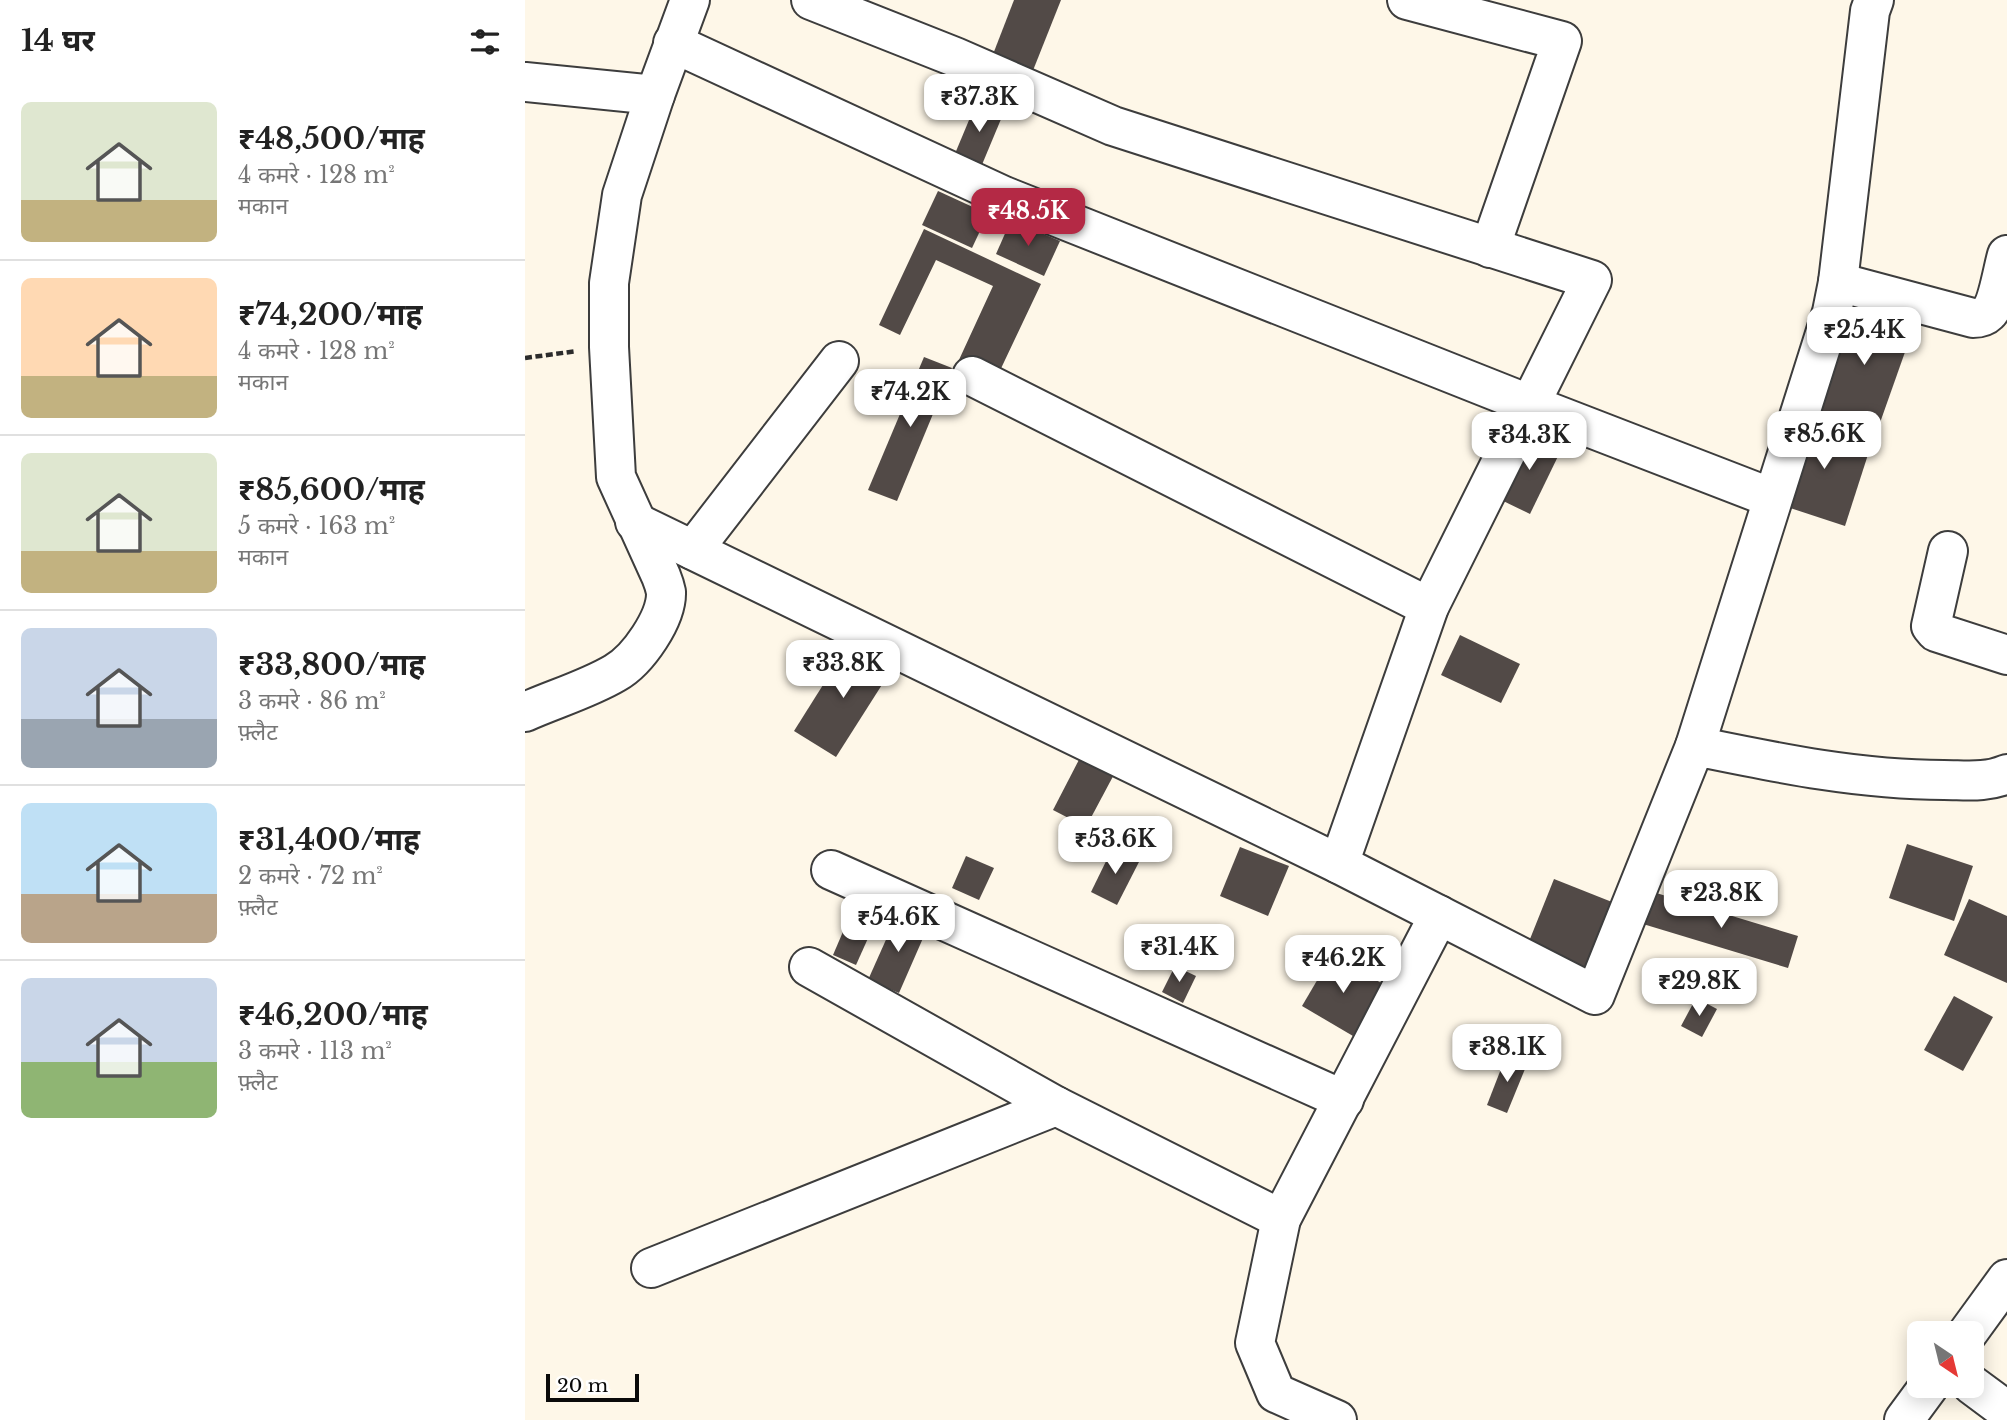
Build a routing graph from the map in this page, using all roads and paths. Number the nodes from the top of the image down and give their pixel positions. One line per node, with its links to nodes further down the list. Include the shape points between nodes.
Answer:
1 (690, 0): 5 (street)
2 (811, 0): 8 (street, via 1113,126)
3 (1407, 0): 8 (street, via 1562,41)
4 (1874, 0): 10 (street)
5 (673, 43): 7 (street); 16 (street, via 1004,196)
6 (525, 82): 7 (street)
7 (655, 95): 12 (street, via 622,195 609,284)
8 (1490, 248): 16 (street, via 1592,281)
9 (2007, 255): 11 (street, via 1993,307)
10 (1838, 282): 11 (street, via 1973,318); 17 (street)
11 (1997, 318)
12 (609, 347): 13 (path); 18 (street, via 616,477)
13 (525, 358)
14 (839, 362): 19 (street)
15 (972, 376): 21 (street)
16 (1531, 405): 17 (street); 21 (street)
17 (1772, 498): 24 (street)
18 (635, 522): 19 (street); 23 (street, via 666,591 652,634 617,673)
19 (692, 550): 26 (street)
20 (1948, 551): 22 (street, via 1931,626 1936,632)
21 (1429, 607): 26 (street)
22 (2007, 655)
23 (525, 712)
24 (1695, 746): 25 (street, via 1821,771 1924,780 1993,780); 28 (street, via 1595,995)
25 (2007, 774)
26 (1339, 864): 28 (street)
27 (831, 870): 30 (street)
28 (1439, 915): 30 (street)
29 (809, 967): 31 (street)
30 (1344, 1100): 32 (street)
31 (1056, 1106): 32 (street); 33 (street)
32 (1281, 1219): 39 (street, via 1255,1343 1276,1393)
33 (651, 1268)
34 (2007, 1279): 35 (street)
35 (1976, 1321)
36 (1985, 1395): 38 (street)
37 (1920, 1398): 40 (street)
38 (2007, 1411)
39 (1337, 1420)
40 (1904, 1420)

